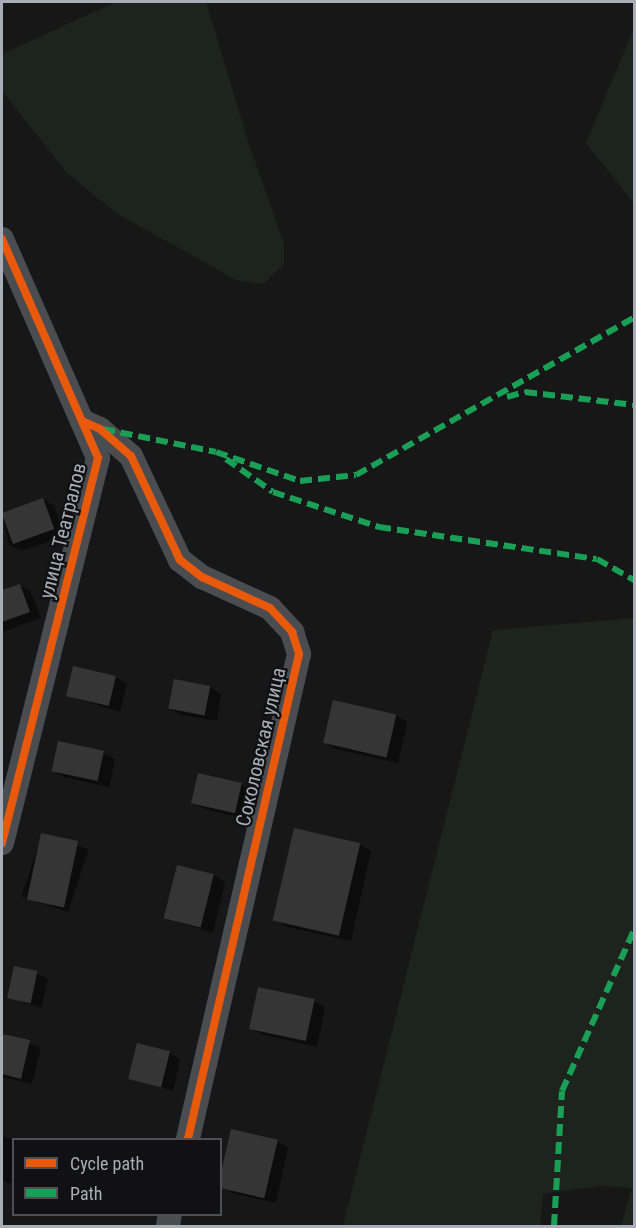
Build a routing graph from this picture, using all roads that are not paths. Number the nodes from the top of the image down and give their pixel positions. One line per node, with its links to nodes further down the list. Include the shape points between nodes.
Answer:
1 (2, 239): 2 (street, улица Театралов)
2 (81, 421): 3 (street, улица Театралов, via 98,458); 4 (street, Соколовская улица, via 100,429 130,456 180,560 202,577 270,608 292,632 299,654)
3 (2, 843)
4 (188, 1138)

